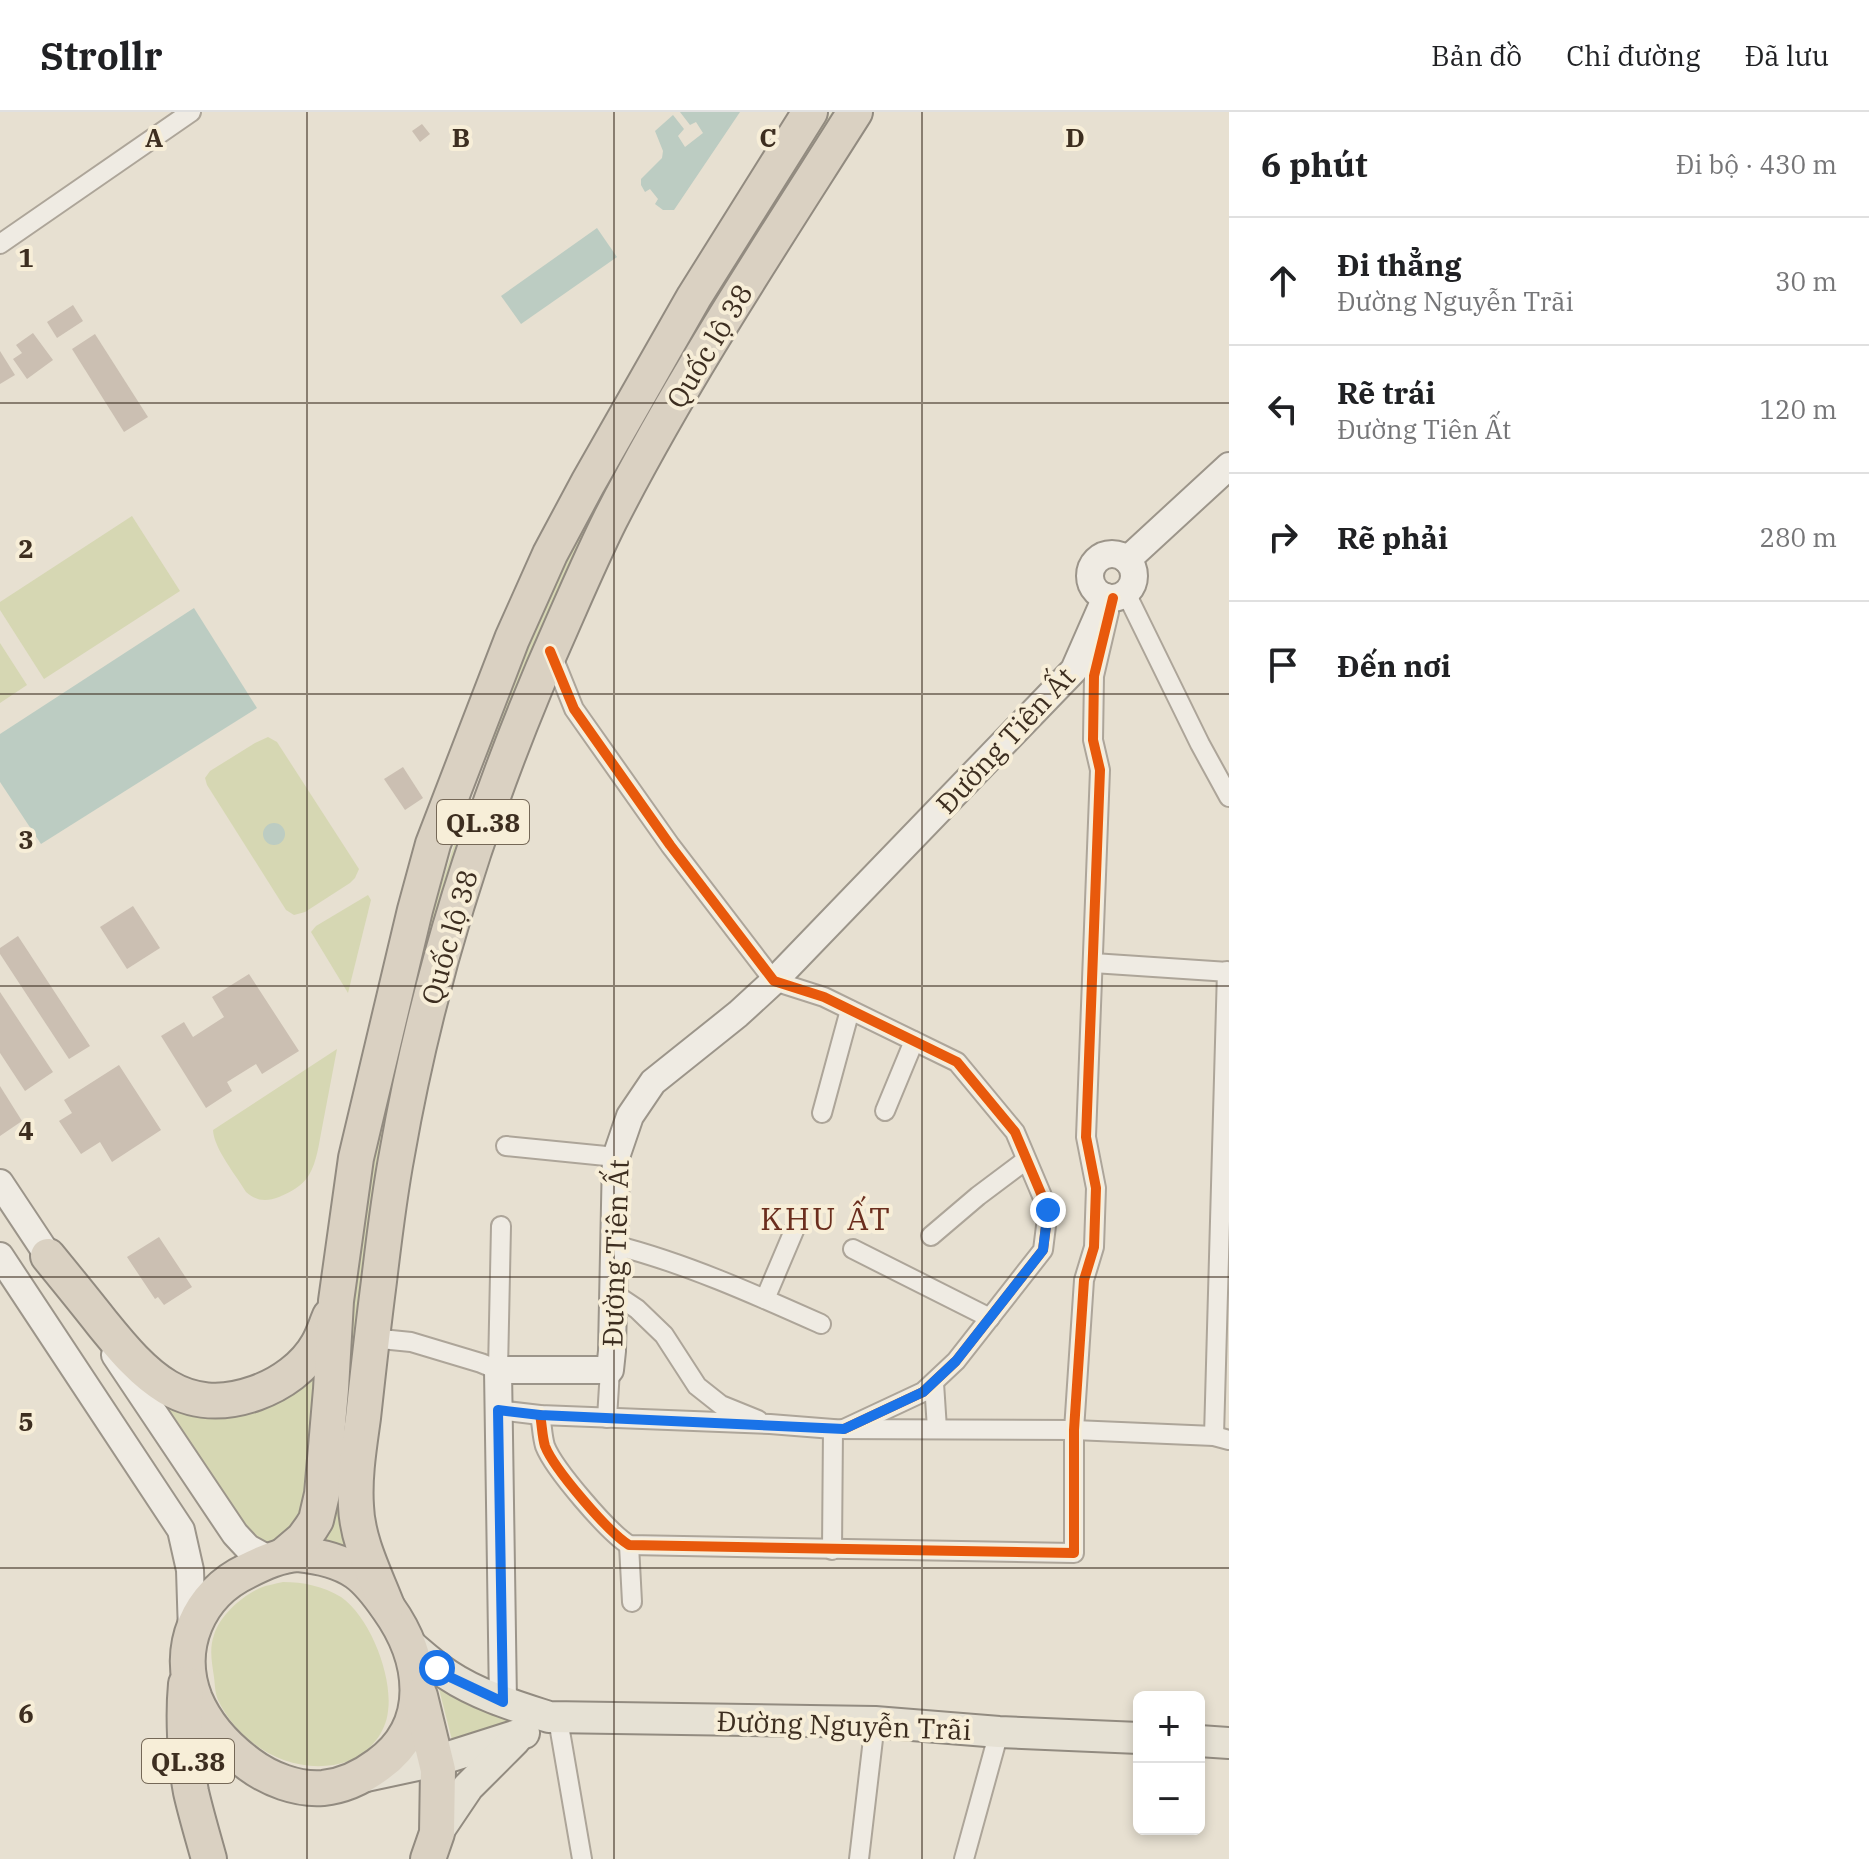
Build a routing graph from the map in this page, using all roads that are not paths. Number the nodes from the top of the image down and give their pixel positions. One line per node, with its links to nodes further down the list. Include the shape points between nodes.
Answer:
1 (191, 112): 4 (street)
2 (810, 112): 9 (highway, Quốc lộ 38 / QL.38, via 694,297 580,497 532,592)
3 (855, 112): 8 (highway, Quốc lộ 38 / QL.38, via 660,427)
4 (0, 244)
5 (1229, 466): 6 (street)
6 (1127, 560): 7 (street, via 1134,582); 7 (street, via 1109,554 1092,567 1094,588)
7 (1115, 596): 11 (street); 12 (street, via 1094,676 1093,740 1100,770); 14 (street, Đường Tiên Ất, via 1074,670)
8 (550, 651): 10 (highway, Quốc lộ 38 / QL.38); 14 (street, via 574,709)
9 (461, 772): 10 (highway); 33 (highway, Quốc lộ 38 / QL.38, via 427,863 392,1005 356,1158)
10 (497, 786): 36 (highway, Quốc lộ 38 / QL.38, via 447,937 412,1079)
11 (1229, 797)
12 (1093, 963): 13 (street); 46 (street, via 1086,1137 1096,1188 1094,1247 1084,1280)
13 (1228, 972): 17 (street)
14 (774, 981): 15 (street); 21 (street, Đường Tiên Ất, via 653,1082 630,1116)
15 (850, 1010): 16 (street); 19 (street)
16 (914, 1041): 18 (street); 22 (street, via 957,1062 1015,1132)
17 (1226, 1047): 47 (street)
18 (885, 1111)
19 (822, 1113)
20 (506, 1146): 21 (street)
21 (616, 1157): 27 (street, Đường Tiên Ất)
22 (1026, 1160): 26 (street); 34 (street, via 1048,1210 1043,1250)
23 (0, 1183): 30 (street)
24 (501, 1226): 37 (street)
25 (796, 1226): 32 (street)
26 (931, 1236)
27 (614, 1245): 31 (street, Đường Tiên Ất); 32 (street)
28 (853, 1249): 34 (street)
29 (0, 1256): 54 (street, via 181,1530 190,1570)
30 (48, 1256): 33 (highway, via 137,1365 173,1390 207,1401 251,1395 291,1374 319,1344); 50 (street, via 235,1534 248,1548)
31 (613, 1293): 38 (street, Đường Tiên Ất); 43 (street, via 664,1335 697,1386 721,1405)
32 (765, 1299): 35 (street)
33 (336, 1301): 50 (highway, Quốc lộ 38 / QL.38, via 316,1520 303,1539)
34 (990, 1318): 39 (street)
35 (821, 1324)
36 (371, 1338): 37 (street, via 411,1342); 52 (highway, Quốc lộ 38 / QL.38, via 355,1505)
37 (498, 1370): 38 (street, Đường Tiên Ất); 40 (street)
38 (610, 1370): 42 (street)
39 (934, 1383): 44 (street); 45 (street)
40 (498, 1410): 41 (street); 56 (street)
41 (540, 1415): 42 (street); 48 (street, via 545,1446 562,1472 604,1525)
42 (607, 1418): 43 (street)
43 (770, 1424): 44 (street)
44 (839, 1429): 45 (street); 49 (street)
45 (937, 1429): 46 (street)
46 (1074, 1430): 47 (street); 49 (street, via 1074,1553)
47 (1222, 1438)
48 (629, 1545): 49 (street); 51 (street)
49 (832, 1550)
50 (276, 1558): 52 (highway, via 298,1554 346,1566); 54 (highway, via 220,1587 205,1605)
51 (632, 1602)
52 (387, 1606): 53 (highway)
53 (408, 1643): 55 (highway); 56 (main road, Đường Nguyễn Trãi, via 452,1678)
54 (190, 1646): 64 (highway, via 192,1687 202,1713 226,1745 254,1767 310,1788); 66 (highway, QL.38, via 185,1700 191,1791)
55 (417, 1680): 63 (highway); 64 (highway, via 416,1710 407,1735 390,1756)
56 (503, 1702): 57 (main road, Đường Nguyễn Trãi)
57 (545, 1722): 58 (main road, Đường Nguyễn Trãi); 63 (main road); 65 (main road, via 509,1745 468,1787); 67 (street, via 560,1731)
58 (875, 1722): 59 (main road, Đường Nguyễn Trãi); 68 (street)
59 (999, 1732): 60 (main road, Đường Nguyễn Trãi); 69 (street)
60 (1133, 1738)
61 (1205, 1741): 62 (main road)
62 (1229, 1743)
63 (436, 1761): 64 (main road); 65 (highway)
64 (359, 1777)
65 (433, 1846)
66 (209, 1859)
67 (582, 1859)
68 (859, 1859)
69 (964, 1859)

